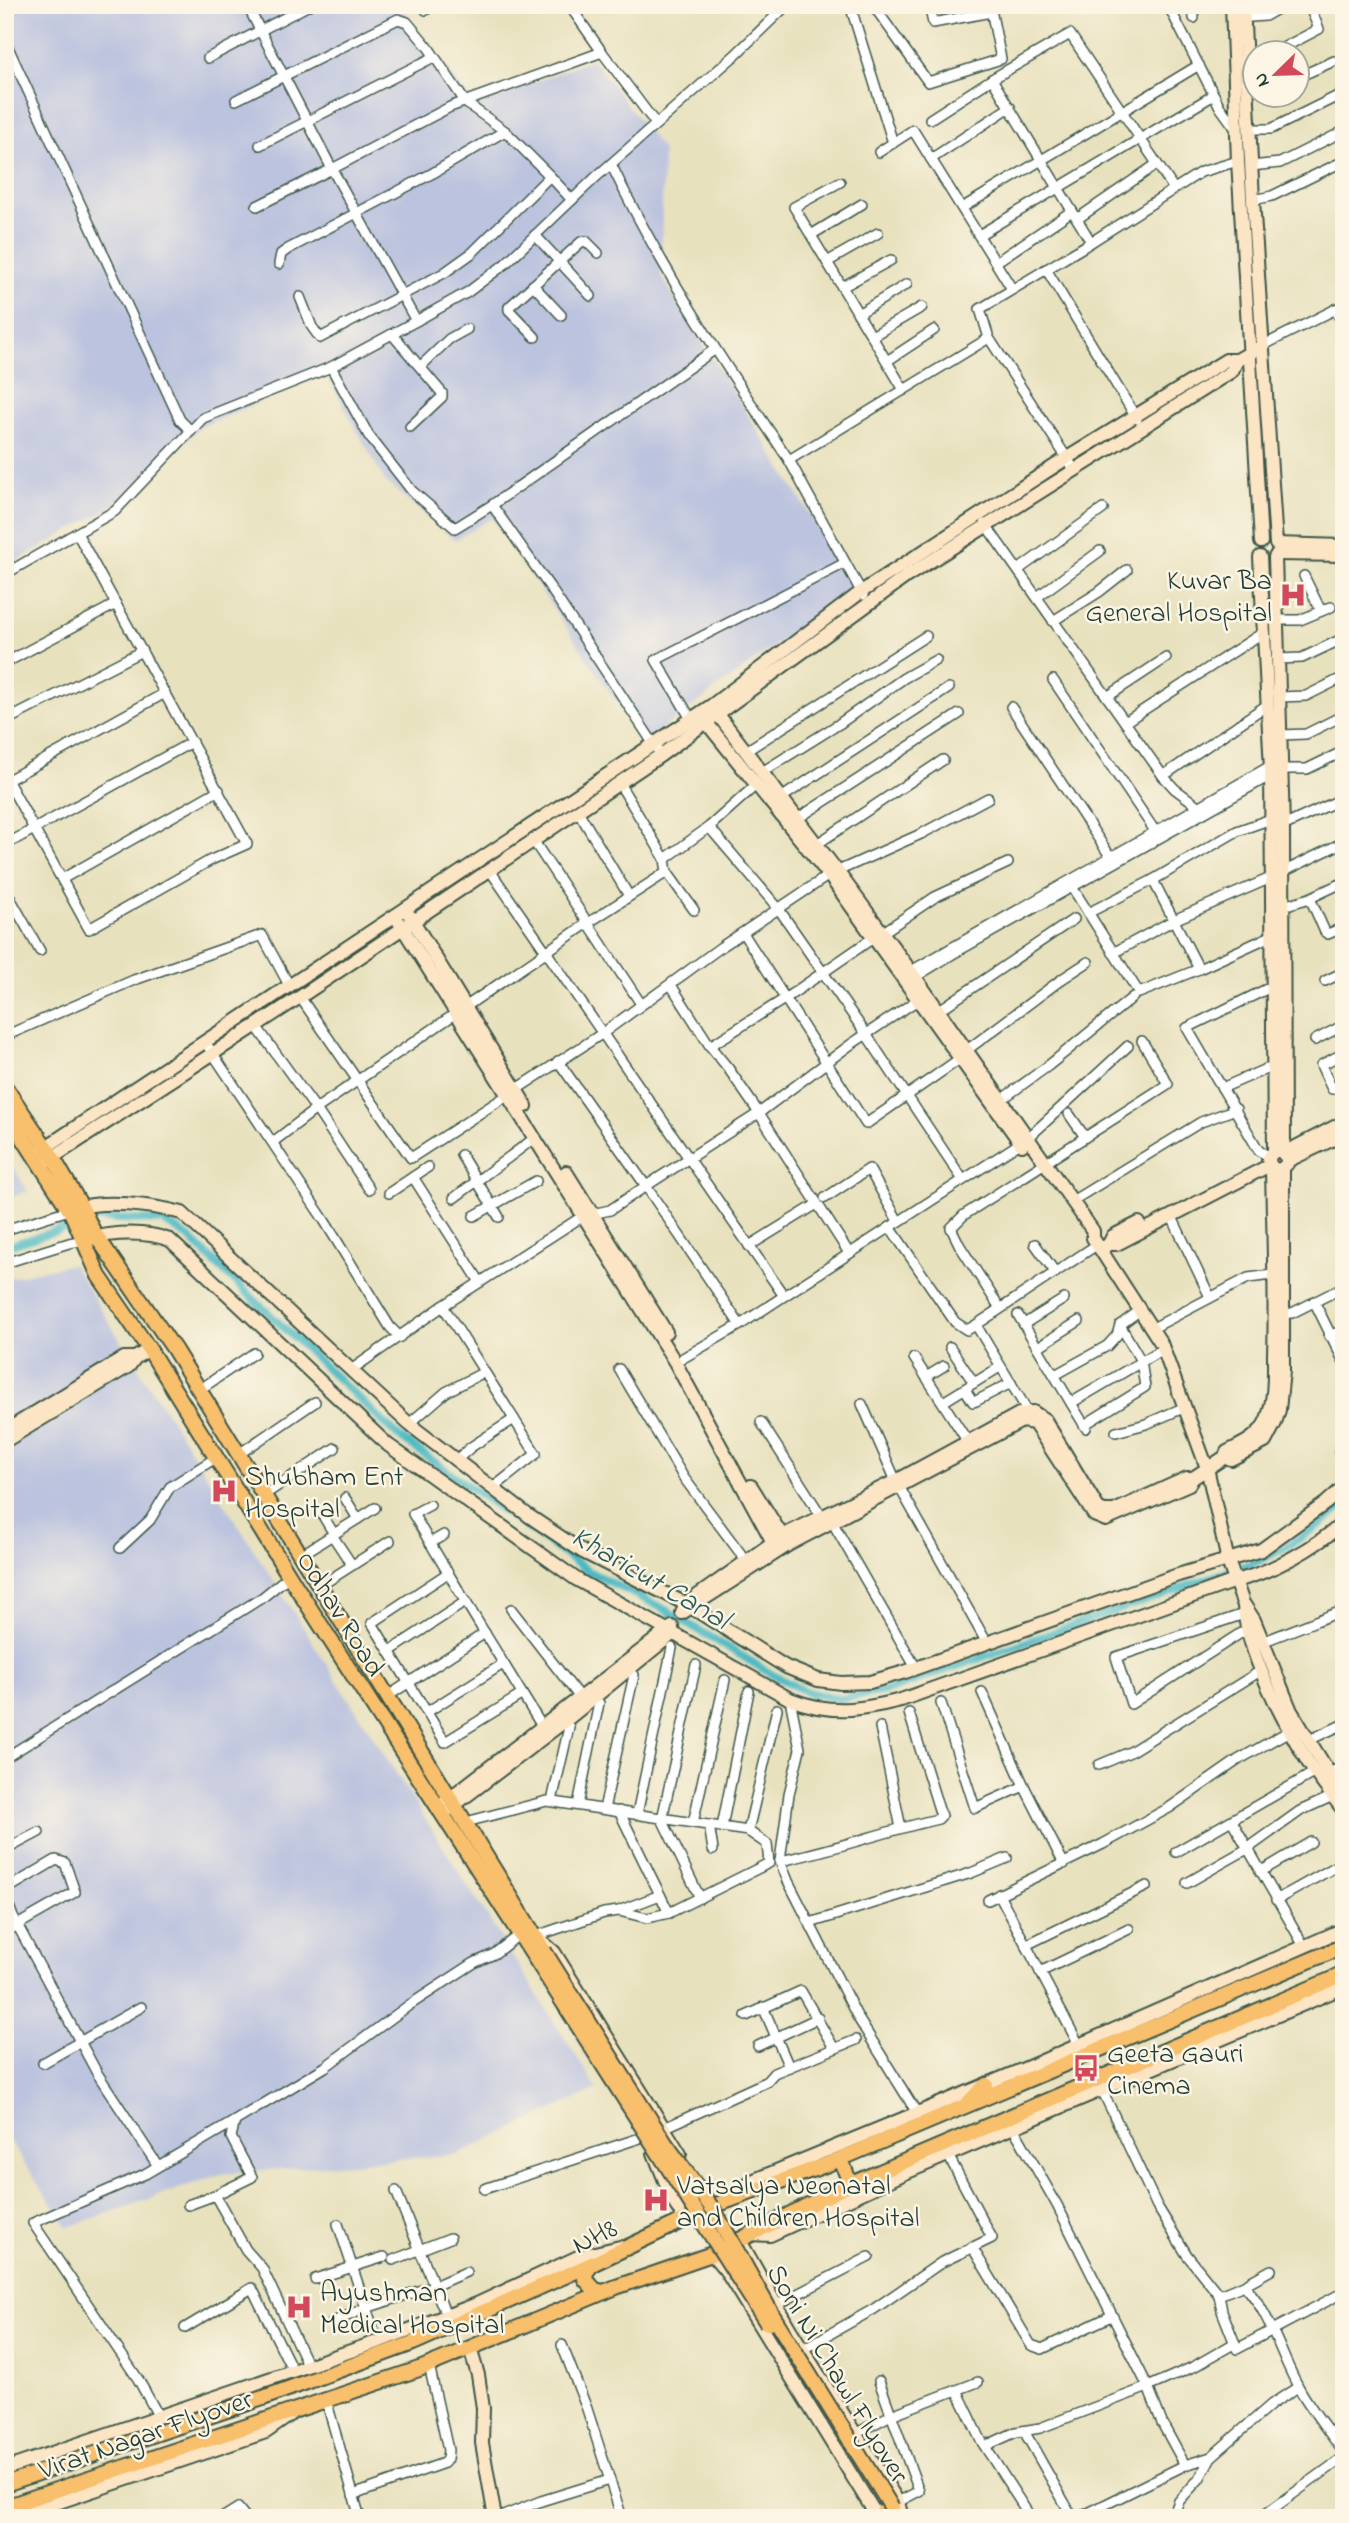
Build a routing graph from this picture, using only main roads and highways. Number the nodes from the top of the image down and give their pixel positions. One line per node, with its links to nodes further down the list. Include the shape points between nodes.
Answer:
1 (5, 1087): 3 (main road)
2 (5, 1110): 3 (main road)
3 (43, 1156): 4 (main road)
4 (89, 1236): 5 (main road, Odhav Road, via 239,1454 466,1822); 5 (main road, Odhav Road, via 99,1276 440,1811)
5 (527, 1938): 20 (main road, Soni Ni Chawl Flyover, bridge, via 720,2220)
6 (1344, 1946): 9 (main road, NH8)
7 (1344, 1974): 11 (main road, NH8)
8 (986, 2085): 9 (main road)
9 (967, 2106): 12 (main road, NH8, via 941,2110)
10 (1008, 2131): 11 (main road)
11 (974, 2132): 13 (main road, NH8)
12 (841, 2159): 13 (main road); 14 (main road, NH8, via 716,2205)
13 (850, 2185): 15 (main road, NH8, via 712,2254)
14 (593, 2264): 15 (main road, via 585,2279); 16 (main road, NH8, via 413,2343)
15 (604, 2292): 17 (main road, NH8, via 429,2365)
16 (281, 2391): 18 (main road, Virat Nagar Flyover)
17 (301, 2408): 19 (main road, Virat Nagar Flyover)
18 (5, 2484)
19 (5, 2507)
20 (891, 2513)

